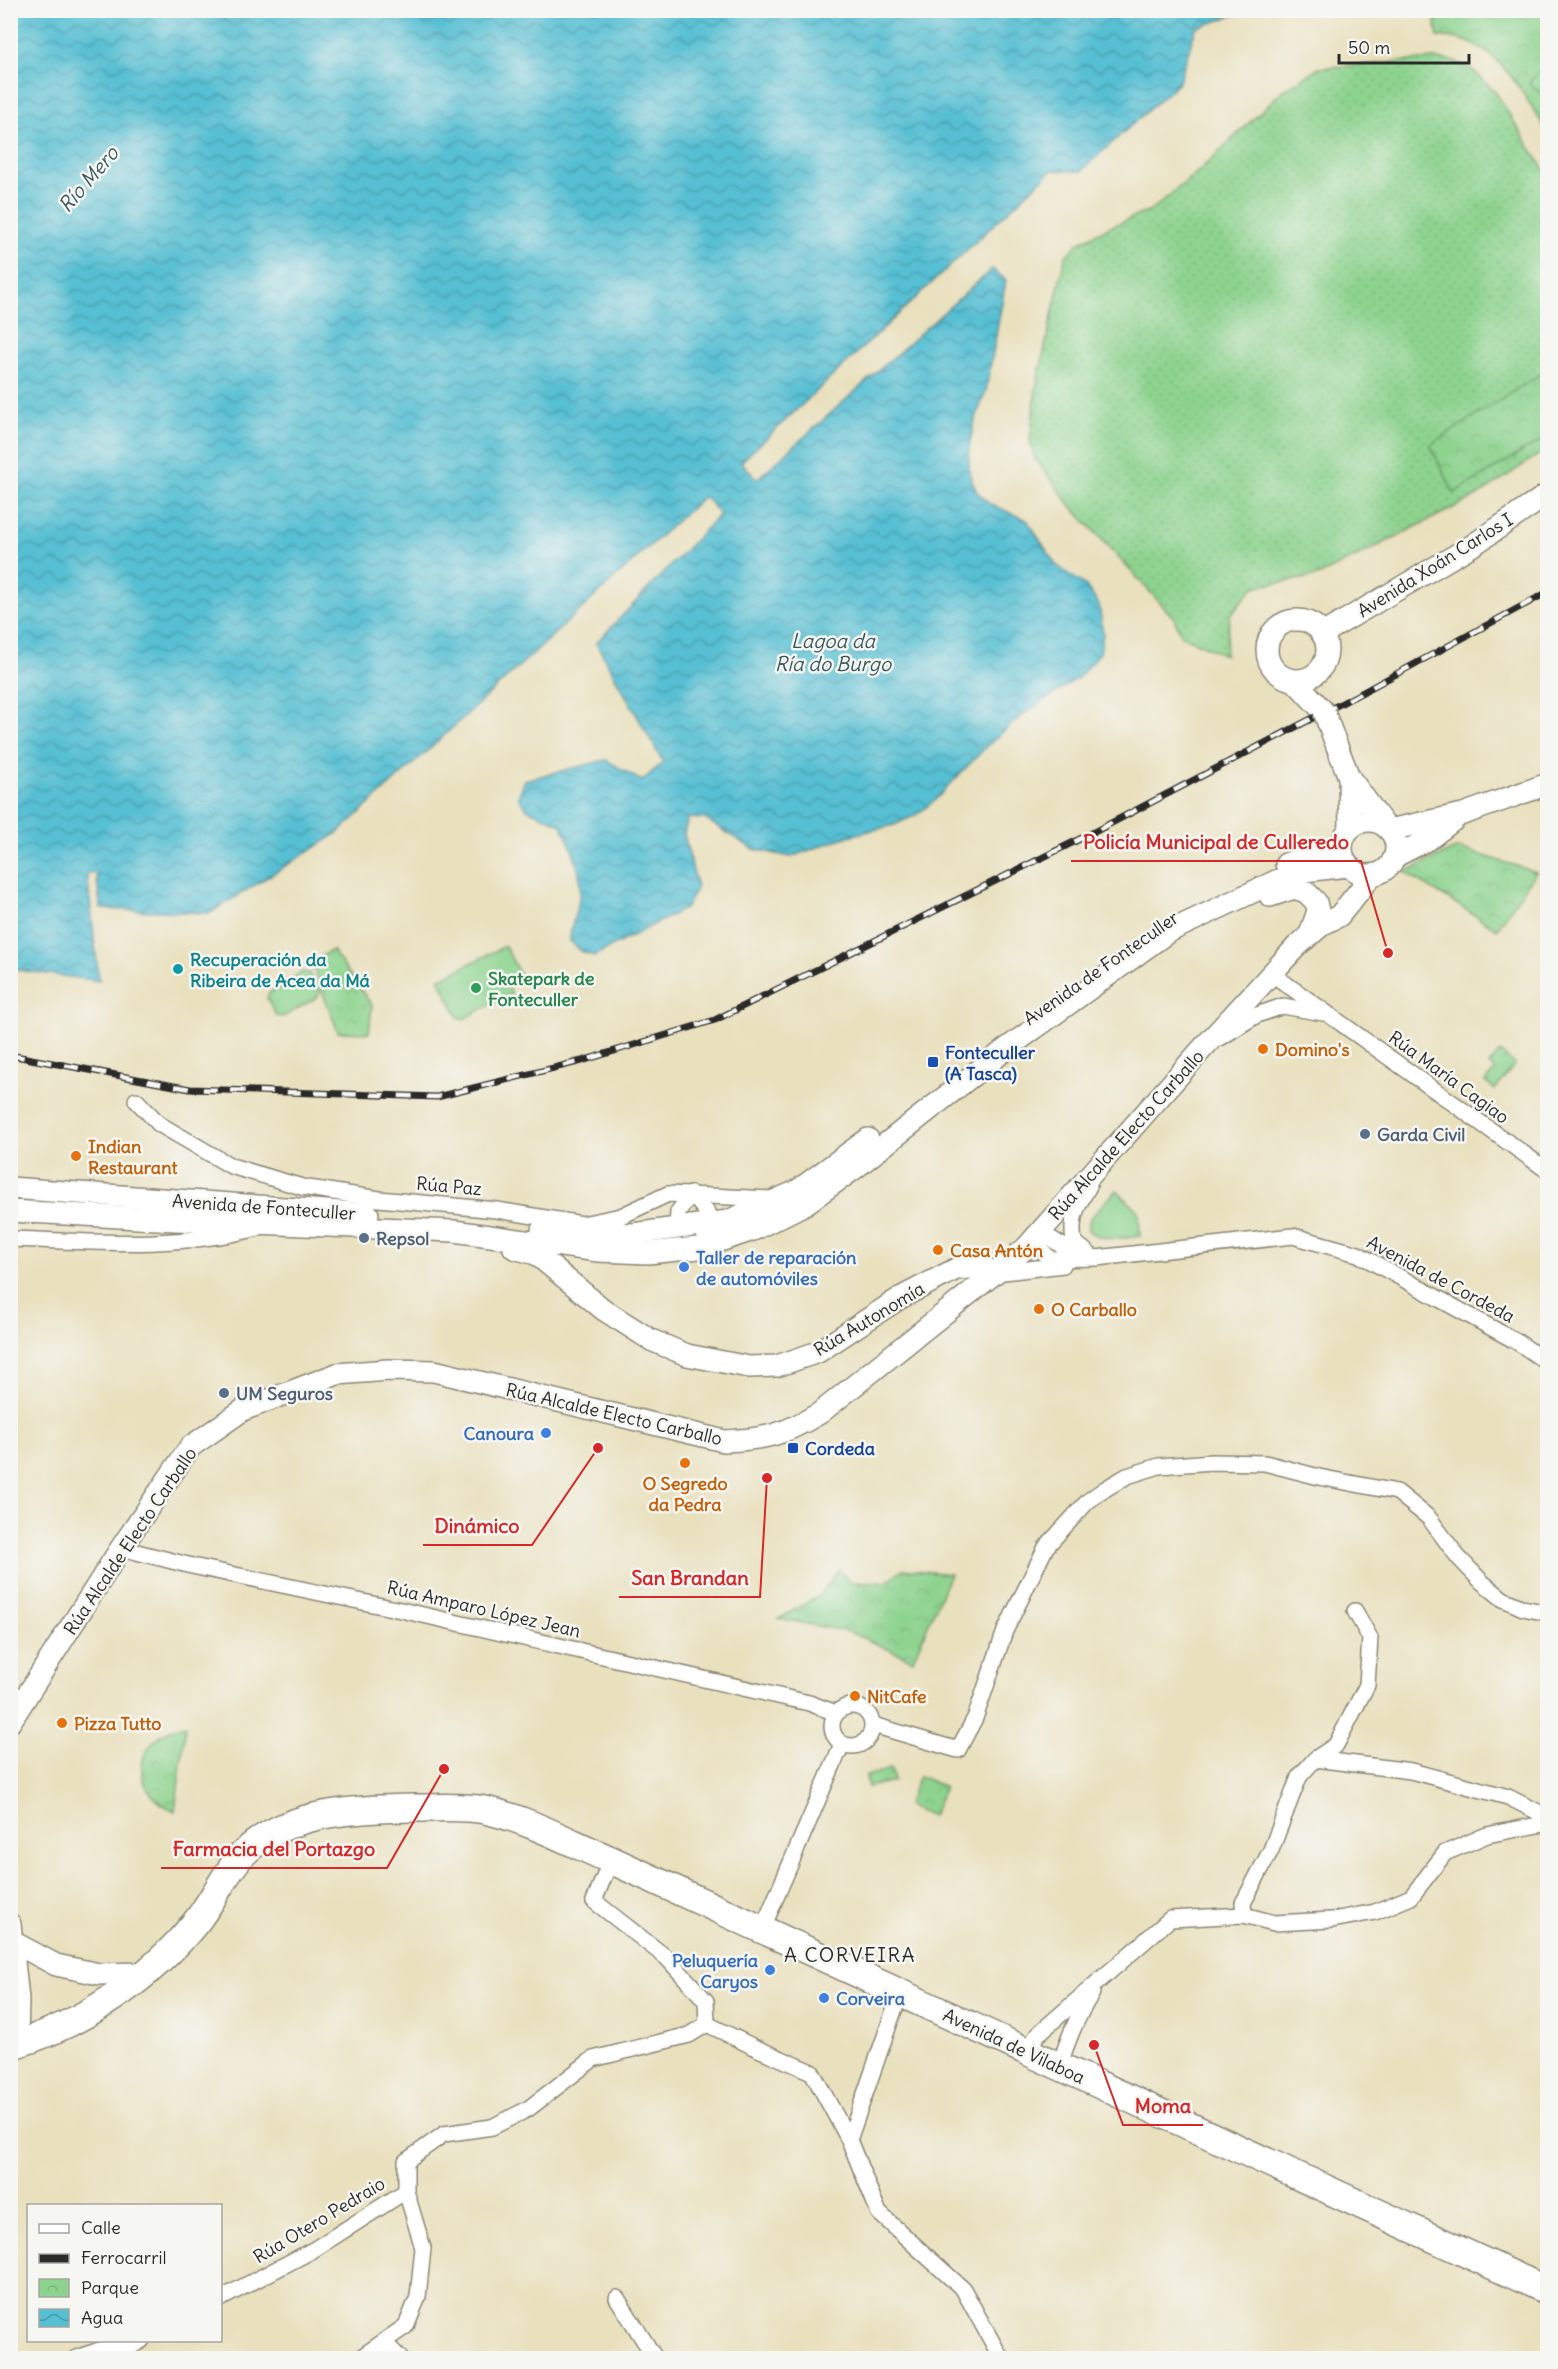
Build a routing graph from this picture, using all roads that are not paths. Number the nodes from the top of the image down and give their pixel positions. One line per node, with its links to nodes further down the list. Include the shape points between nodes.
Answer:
1 (1548, 494): 2 (street, Avenida Xoán Carlos I, via 1473,544)
2 (1322, 634): 3 (street, via 1327,654); 4 (street, via 1298,620 1273,632 1268,641 1268,660 1278,675)
3 (1318, 672): 4 (street); 5 (street)
4 (1295, 681): 5 (street)
5 (1324, 712): 6 (street, bridge)
6 (1349, 777): 9 (street); 10 (street)
7 (1548, 784): 8 (street)
8 (1463, 814): 9 (street); 11 (street, via 1429,839)
9 (1387, 828): 10 (street, via 1367,821); 11 (street, via 1395,843)
10 (1346, 836): 12 (street, via 1342,852); 23 (street, Avenida de Fonteculler, via 1172,916 958,1069)
11 (1394, 857): 12 (street, via 1386,869)
12 (1359, 871): 13 (street, Rúa Alcalde Electo Carballo); 14 (street, Avenida de Fonteculler, via 1304,871)
13 (1317, 929): 14 (street, via 1317,902 1294,888); 15 (street, Rúa Alcalde Electo Carballo)
14 (1168, 932): 23 (street, Avenida de Fonteculler, via 1006,1049 805,1204)
15 (1272, 974): 16 (street, Rúa María Cagiao); 17 (street, Rúa Alcalde Electo Carballo)
16 (1328, 1014): 17 (street, Rúa María Cagiao, via 1283,1006 1257,1015); 20 (street, Rúa María Cagiao)
17 (1202, 1049): 19 (street, Rúa Alcalde Electo Carballo)
18 (136, 1100): 22 (street, Rúa Paz, via 159,1124 231,1166 302,1187 582,1224 621,1216 668,1194)
19 (1104, 1159): 30 (street, Rúa Alcalde Electo Carballo); 34 (street, via 1071,1225 1074,1242)
20 (1548, 1172)
21 (10, 1190): 25 (street, via 124,1209); 27 (street, Avenida de Fonteculler, via 330,1211 545,1231 633,1234)
22 (691, 1194): 23 (street, Rúa Paz); 27 (street, via 678,1212); 28 (street, via 707,1212)
23 (775, 1210): 28 (street, Avenida de Fonteculler); 33 (street, Avenida de Fonteculler, via 753,1230 698,1248 648,1253)
24 (10, 1211): 25 (street, Avenida de Fonteculler)
25 (147, 1218): 26 (street, Avenida de Fonteculler); 32 (street, Avenida de Fonteculler)
26 (274, 1224): 29 (street, Avenida de Fonteculler); 32 (street, via 224,1237)
27 (677, 1228): 28 (street, Avenida de Fonteculler)
28 (704, 1228): 33 (street, via 700,1238)
29 (454, 1231): 33 (street, Avenida de Fonteculler); 35 (street, Rúa Autonomía, via 483,1245 507,1246 536,1254 604,1310 651,1340 687,1355 749,1367 777,1366 818,1352 900,1298 956,1269 983,1267)
30 (1040, 1232): 34 (street, Avenida de Cordeda, via 1071,1251); 35 (street, Rúa Alcalde Electo Carballo)
31 (10, 1239): 32 (street)
32 (139, 1244)
33 (598, 1251)
34 (1097, 1258): 35 (street, Avenida de Cordeda, via 1041,1269); 36 (street, Avenida de Cordeda, via 1293,1236 1358,1254)
35 (995, 1272): 37 (street, Rúa Alcalde Electo Carballo, via 820,1413 789,1431 757,1439 724,1442 434,1371 336,1374 243,1410 190,1447)
36 (1548, 1363)
37 (121, 1548): 40 (street, Rúa Amparo López Jean, via 797,1700); 41 (street, Rúa Alcalde Electo Carballo)
38 (1355, 1611): 44 (street, via 1370,1638 1366,1685 1336,1744)
39 (1548, 1613): 42 (street, via 1503,1599 1458,1557 1429,1518 1397,1492 1265,1463 1159,1466 1127,1476 1088,1501 1046,1547 1005,1631 975,1718 958,1750)
40 (836, 1713): 42 (street, via 858,1706 866,1711); 43 (street, via 831,1726 836,1740)
41 (10, 1722)
42 (873, 1725): 43 (street, via 869,1737 860,1745)
43 (842, 1744): 49 (street)
44 (1315, 1759): 45 (street, via 1411,1771 1508,1797); 48 (street, via 1299,1777 1271,1850 1243,1902)
45 (1548, 1817)
46 (1548, 1823): 48 (street, via 1487,1835 1445,1853 1411,1897 1376,1912 1332,1920 1274,1923)
47 (611, 1860): 49 (highway, Avenida de Vilaboa); 51 (highway, Avenida de Vilaboa, via 486,1810 386,1809 320,1816 267,1835 243,1854 195,1923); 55 (street, via 594,1901 667,1958 706,2001)
48 (1244, 1914): 52 (street, via 1170,1919)
49 (762, 1930): 53 (highway, Avenida de Vilaboa)
50 (11, 1938): 51 (street, via 56,1965 99,1974); 57 (street, via 18,1999)
51 (144, 1973): 57 (highway, Avenida de Vilaboa, via 108,2002 70,2024)
52 (1104, 1976): 54 (street); 56 (street)
53 (900, 1993): 58 (highway, Avenida de Vilaboa); 60 (street)
54 (1051, 2023): 56 (street, via 1067,2026); 58 (street, via 1037,2035)
55 (708, 2024): 60 (street, via 812,2072); 61 (street, via 689,2035 593,2059 528,2109 492,2127 444,2134 406,2161)
56 (1068, 2037): 59 (street)
57 (14, 2045)
58 (1027, 2054): 59 (highway, Avenida de Vilaboa)
59 (1059, 2068): 62 (highway, Avenida de Vilaboa)
60 (849, 2140): 73 (street, via 879,2213 963,2289)
61 (406, 2191): 63 (street, Rúa Otero Pedraio, via 313,2250); 67 (street, via 423,2248 418,2297 406,2326)
62 (1548, 2291)
63 (222, 2298)
64 (617, 2298): 72 (street)
65 (123, 2342): 68 (street)
66 (139, 2342): 69 (street)
67 (384, 2342): 70 (street); 71 (street)
68 (76, 2358)
69 (112, 2358)
70 (360, 2358)
71 (400, 2358)
72 (655, 2358)
73 (1001, 2358)

